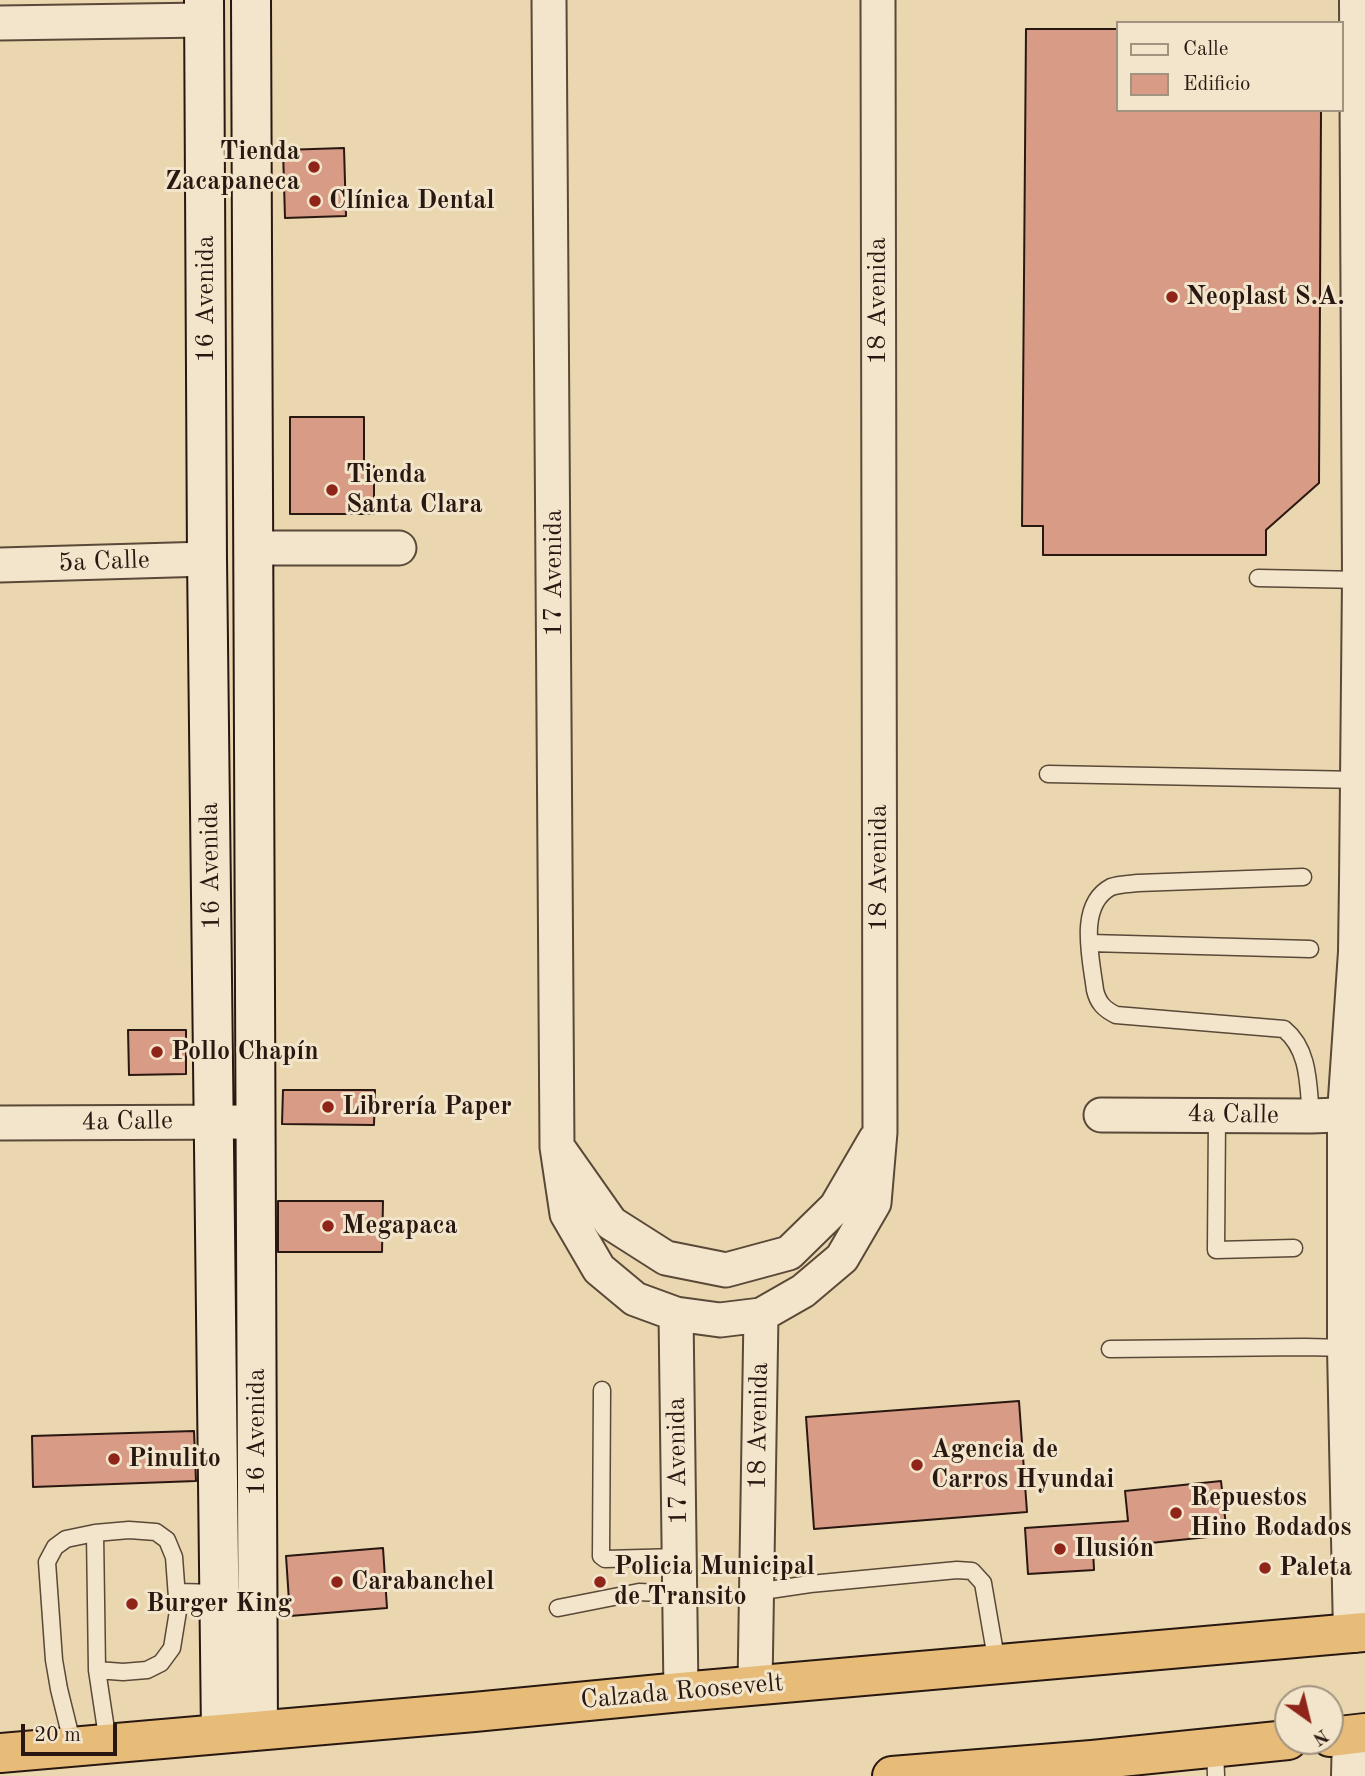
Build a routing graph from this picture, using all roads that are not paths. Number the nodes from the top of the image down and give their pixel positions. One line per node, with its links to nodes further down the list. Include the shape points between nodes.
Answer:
1 (251, 0): 7 (main road, 16 Avenida)
2 (549, 0): 25 (street, 17 Avenida)
3 (878, 0): 24 (street, 18 Avenida)
4 (1359, 0): 12 (main road)
5 (204, 10): 6 (street); 9 (main road, 16 Avenida)
6 (0, 23)
7 (252, 548): 8 (street); 22 (main road, 16 Avenida)
8 (399, 548)
9 (207, 559): 10 (street, 5a Calle); 21 (main road, 16 Avenida)
10 (0, 565)
11 (1258, 578): 12 (lane)
12 (1363, 580): 14 (main road)
13 (1048, 774): 14 (lane)
14 (1362, 799): 18 (main road, via 1358,952)
15 (1303, 877): 16 (lane, via 1113,886 1098,896 1092,907)
16 (1090, 943): 17 (lane); 18 (lane, via 1094,990 1106,1010 1116,1015 1284,1029)
17 (1310, 949)
18 (1341, 1114): 20 (street, 4a Calle); 29 (main road)
19 (1101, 1115): 20 (street, 4a Calle)
20 (1217, 1116): 26 (lane, via 1216,1250)
21 (214, 1121): 22 (street, 4a Calle); 23 (street, 4a Calle); 37 (main road, 16 Avenida)
22 (255, 1122): 45 (main road, 16 Avenida)
23 (0, 1123)
24 (880, 1132): 25 (street, via 836,1207 789,1254 726,1270 666,1258 611,1223); 28 (street, 18 Avenida, via 874,1203 842,1258 803,1291)
25 (557, 1147): 27 (street, 17 Avenida, via 567,1214 599,1269 635,1300)
26 (1294, 1248)
27 (676, 1314): 28 (street, 17 Avenida, via 720,1320); 34 (street, 17 Avenida)
28 (761, 1315): 36 (street, 18 Avenida)
29 (1347, 1348): 30 (lane); 32 (main road)
30 (1110, 1349)
31 (602, 1390): 34 (lane, via 601,1556)
32 (1357, 1471): 40 (main road)
33 (95, 1533): 35 (lane, via 156,1532 167,1540 174,1557); 42 (lane); 48 (lane, via 66,1539 47,1562 59,1689)
34 (679, 1557): 38 (street, 17 Avenida)
35 (178, 1592): 37 (lane); 42 (lane, via 172,1648 161,1663 147,1670)
36 (756, 1592): 41 (lane, via 972,1571 983,1583); 43 (street, 18 Avenida)
37 (219, 1593): 46 (main road, 16 Avenida)
38 (680, 1594): 39 (lane, via 639,1592); 44 (street, 17 Avenida)
39 (558, 1608)
40 (1359, 1632): 41 (highway, Calzada Roosevelt)
41 (997, 1664): 43 (highway, Calzada Roosevelt)
42 (97, 1670): 48 (lane)
43 (755, 1685): 44 (highway, Calzada Roosevelt)
44 (681, 1692): 45 (highway, Calzada Roosevelt)
45 (258, 1730): 46 (highway, Calzada Roosevelt)
46 (221, 1733): 48 (highway, Calzada Roosevelt)
47 (1349, 1735): 55 (main road)
48 (90, 1744): 50 (highway, Calzada Roosevelt)
49 (1274, 1744): 51 (highway)
50 (0, 1753)
51 (1216, 1761): 52 (highway)
52 (1092, 1768): 53 (highway)
53 (1000, 1771): 54 (highway)
54 (892, 1776)
55 (1351, 1776)

